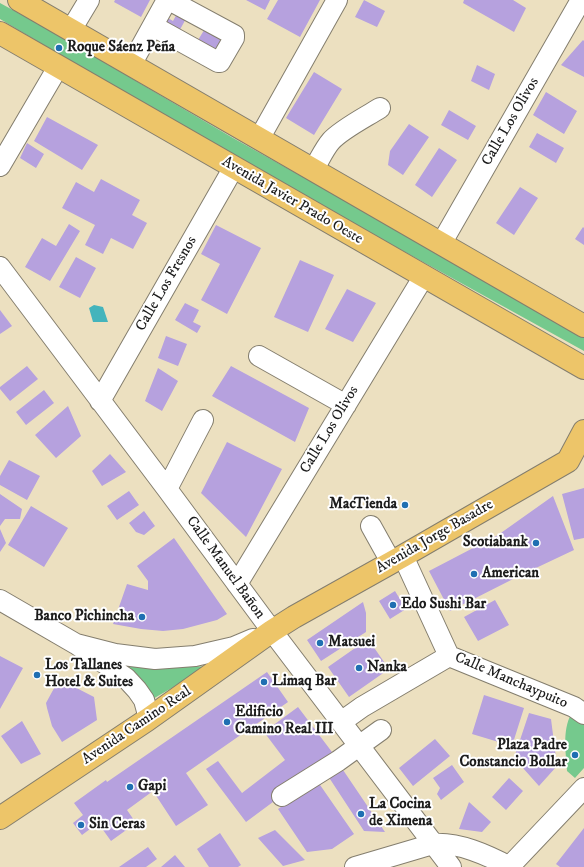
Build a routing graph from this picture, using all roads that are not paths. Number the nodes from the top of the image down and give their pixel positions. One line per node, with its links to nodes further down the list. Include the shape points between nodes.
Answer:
1 (19, 0): 7 (main road)
2 (89, 0): 7 (street)
3 (168, 0): 6 (street); 6 (street, via 234,35 234,38 218,62)
4 (337, 0): 12 (street)
5 (581, 0): 16 (street, Calle Los Olivos)
6 (153, 26): 9 (street)
7 (71, 30): 9 (main road)
8 (0, 33): 10 (main road, Avenida Javier Prado Oeste)
9 (130, 65): 12 (main road)
10 (58, 67): 13 (street); 14 (main road, Avenida Javier Prado Oeste)
11 (380, 108): 15 (street, via 331,141)
12 (259, 139): 15 (main road)
13 (0, 166)
14 (234, 167): 18 (main road, Avenida Javier Prado Oeste); 22 (street, Calle Los Fresnos)
15 (313, 170): 16 (main road)
16 (441, 244): 19 (main road)
17 (0, 267): 22 (street, Calle Manuel Bañon)
18 (424, 276): 21 (main road, Avenida Javier Prado Oeste); 23 (street, Calle Los Olivos)
19 (584, 326)
20 (259, 356): 23 (street)
21 (584, 368)
22 (100, 401): 26 (street, Calle Manuel Bañon)
23 (346, 405): 29 (street, Calle Los Olivos)
24 (203, 420): 26 (street)
25 (584, 431): 28 (main road, Avenida Jorge Basadre, via 568,461)
26 (167, 490): 29 (street, Calle Manuel Bañon)
27 (371, 526): 28 (street, Calle Manchaypuito)
28 (397, 559): 31 (main road, Avenida Jorge Basadre); 33 (street, Calle Manchaypuito)
29 (237, 584): 31 (street, Calle Manuel Bañon)
30 (0, 600): 32 (street)
31 (272, 631): 32 (street, via 234,647 195,656 155,659 115,654); 35 (main road, Avenida Camino Real); 36 (street, Calle Manuel Bañon)
32 (76, 644): 35 (street, via 126,678 144,700)
33 (449, 656): 34 (street, Calle Manchaypuito, via 574,707); 36 (street)
34 (584, 714)
35 (147, 720): 41 (main road, Avenida Camino Real)
36 (341, 722): 38 (street, Calle Manuel Bañon)
37 (381, 730): 38 (street)
38 (358, 746): 40 (street); 42 (street, Calle Manuel Bañon)
39 (584, 788): 45 (street)
40 (282, 796)
41 (0, 818)
42 (433, 844): 43 (street); 44 (street, Calle Manuel Bañon); 45 (street, via 452,844 488,856)
43 (355, 867)
44 (451, 867)
45 (510, 867)

